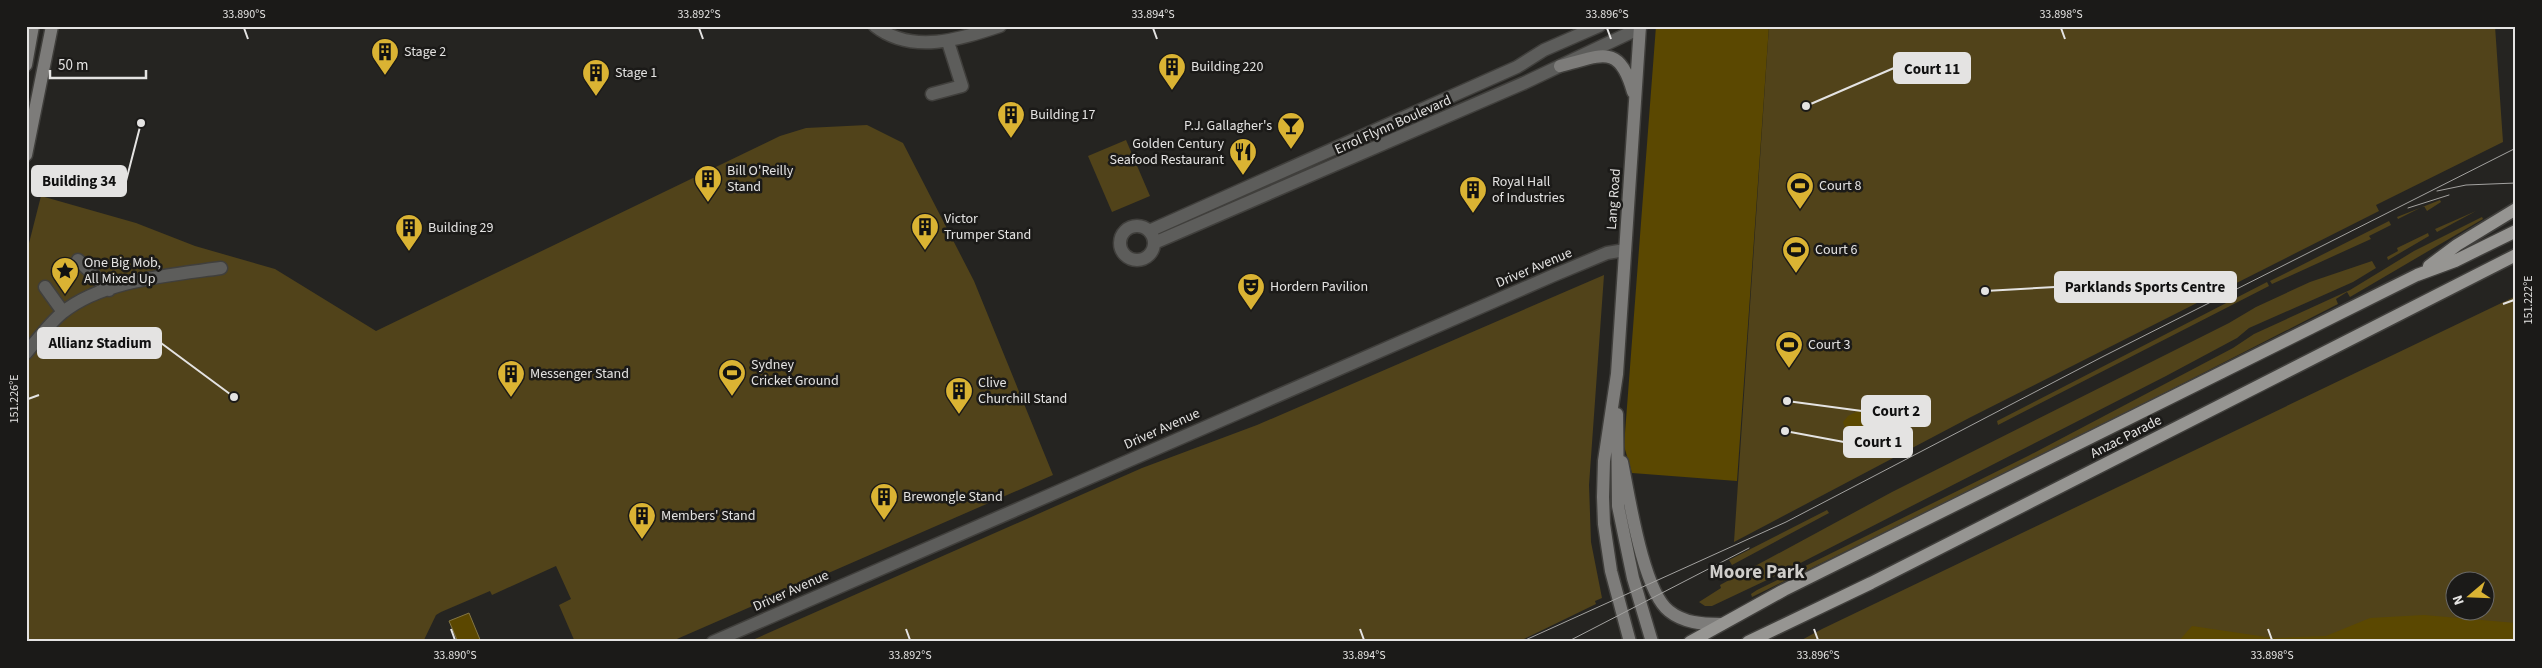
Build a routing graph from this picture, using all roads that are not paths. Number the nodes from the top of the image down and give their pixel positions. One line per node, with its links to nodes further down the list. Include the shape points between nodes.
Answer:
1 (34, 26): 8 (street)
2 (52, 26): 12 (street)
3 (875, 26): 7 (street, via 910,41)
4 (1000, 26): 7 (street)
5 (1598, 26): 9 (street, Errol Flynn Boulevard, via 1152,237 1340,164)
6 (1640, 27): 9 (street, Errol Flynn Boulevard); 11 (street, Lang Road)
7 (948, 42): 10 (street, via 962,86)
8 (26, 65)
9 (1560, 66): 11 (street, via 1603,56 1617,60 1626,69)
10 (932, 94)
11 (1635, 99): 16 (street, Lang Road)
12 (28, 139): 13 (street)
13 (26, 155)
14 (2516, 209): 20 (main road, Anzac Parade)
15 (2516, 231): 20 (main road, Anzac Parade, via 2455,261)
16 (1625, 250): 25 (street, Lang Road); 29 (street, Driver Avenue, via 1607,253 1552,276)
17 (2516, 255): 28 (main road, Anzac Parade, via 1871,583)
18 (78, 260): 22 (street)
19 (221, 268): 22 (street, via 141,280)
20 (2416, 275): 27 (main road, Anzac Parade)
21 (45, 287): 23 (street)
22 (109, 290): 23 (street, via 90,296)
23 (63, 312): 24 (street)
24 (26, 353)
25 (1617, 374): 26 (street, Lang Road); 30 (street, Lang Road, via 1604,461 1603,506 1611,571)
26 (1618, 442): 27 (street, via 1632,512 1656,596 1679,618 1700,624); 31 (street, Lang Road, via 1617,492 1622,529)
27 (1720, 624): 32 (main road, Anzac Parade)
28 (1750, 641)
29 (713, 642)
30 (1630, 642)
31 (1652, 642)
32 (1690, 642)

